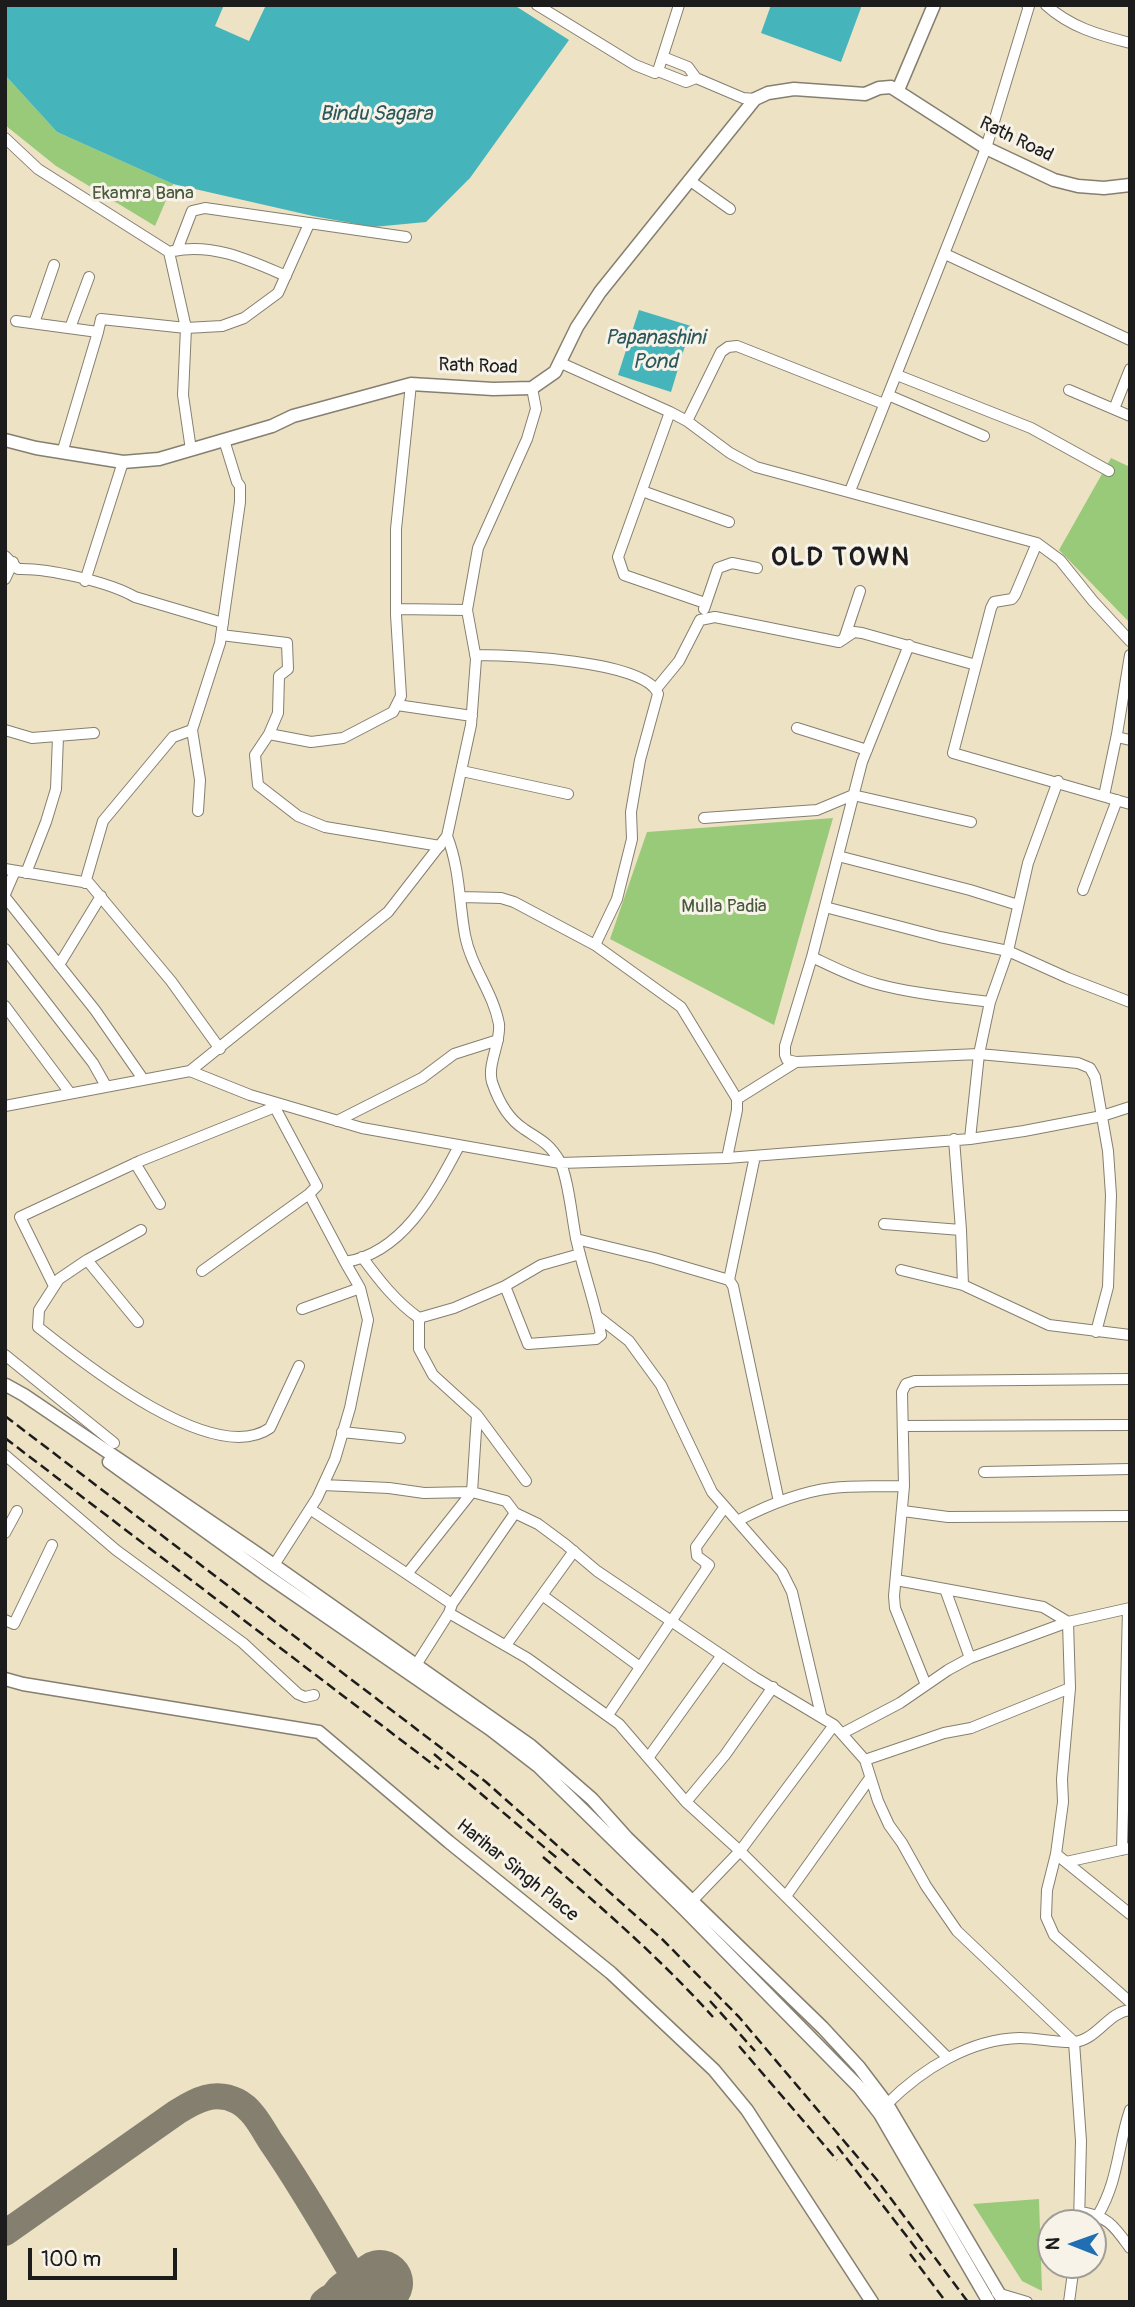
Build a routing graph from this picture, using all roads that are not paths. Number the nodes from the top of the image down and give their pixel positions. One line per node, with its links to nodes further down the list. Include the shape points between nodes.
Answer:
1 (537, 5): 8 (street, via 635,65)
2 (679, 5): 7 (street)
3 (934, 5): 10 (street)
4 (1027, 5): 13 (street)
5 (1049, 6): 6 (street, via 1061,19 1085,30)
6 (1130, 43)
7 (663, 57): 8 (street); 9 (street, via 688,67)
8 (658, 71): 9 (street, via 686,82)
9 (696, 78): 11 (street)
10 (898, 90): 11 (street, via 880,88 864,94 794,89); 13 (street, Rath Road)
11 (755, 99): 14 (street, Rath Road)
12 (5, 138): 19 (street, via 38,169)
13 (986, 148): 15 (street, Rath Road, via 1054,180 1104,188); 20 (street)
14 (689, 180): 16 (street); 30 (street, Rath Road, via 600,292)
15 (1130, 185)
16 (730, 209)
17 (309, 224): 18 (street); 19 (street, via 197,208); 22 (street)
18 (406, 237)
19 (173, 251): 22 (street, via 224,251); 27 (street)
20 (944, 254): 29 (street); 32 (street)
21 (54, 265): 25 (street)
22 (286, 276): 27 (street, via 278,293 244,318 222,326)
23 (89, 277): 26 (street)
24 (16, 321): 25 (street)
25 (34, 323): 26 (street)
26 (70, 328): 28 (street)
27 (186, 328): 28 (street, via 101,319); 44 (street, via 183,395)
28 (98, 331): 45 (street)
29 (1130, 340)
30 (561, 363): 34 (street, Rath Road); 38 (street)
31 (1130, 369): 37 (street)
32 (897, 375): 36 (street); 47 (street, via 1031,428)
33 (411, 384): 34 (street, Rath Road); 43 (street, Rath Road); 58 (street, via 396,529)
34 (532, 388): 59 (street, via 536,409 478,548)
35 (1069, 390): 37 (street)
36 (886, 399): 40 (street, via 737,346 721,352); 41 (street); 49 (street)
37 (1114, 409): 39 (street)
38 (670, 412): 40 (street); 48 (street)
39 (1130, 416)
40 (687, 421): 49 (street, via 757,467)
41 (984, 436)
42 (5, 440): 45 (street, Rath Road)
43 (224, 440): 44 (street, Rath Road); 61 (street, via 240,486)
44 (191, 450): 46 (street, Rath Road)
45 (62, 453): 46 (street, Rath Road)
46 (123, 462): 55 (street)
47 (1110, 471)
48 (642, 491): 50 (street); 57 (street, via 618,556 624,575)
49 (850, 491): 51 (street)
50 (730, 522)
51 (1037, 543): 64 (street, via 1060,560); 68 (street, via 1015,595 991,608)
52 (9, 559): 54 (street); 55 (street, via 19,569)
53 (757, 568): 57 (street, via 732,563 718,568)
54 (5, 579)
55 (85, 580): 61 (street)
56 (860, 591): 63 (street)
57 (705, 603): 60 (street)
58 (396, 609): 59 (street); 70 (street, via 401,696)
59 (467, 610): 66 (street)
60 (701, 620): 63 (street, via 715,617); 69 (street, via 679,661)
61 (223, 623): 62 (street)
62 (221, 635): 74 (street); 76 (street, via 287,643 288,668 279,676 278,713)
63 (844, 640): 65 (street, via 854,632)
64 (1130, 640)
65 (909, 645): 68 (street); 80 (street)
66 (475, 655): 69 (street, via 522,655 589,664 638,678); 71 (street)
67 (1130, 655): 78 (street)
68 (976, 665): 82 (street, via 953,753)
69 (656, 689): 102 (street, via 631,812 632,839 617,899)
70 (397, 705): 71 (street); 76 (street, via 393,712 343,738 312,742)
71 (472, 716): 81 (street)
72 (797, 728): 80 (street)
73 (5, 730): 77 (street, via 32,738)
74 (192, 730): 88 (street, via 200,780); 95 (street, via 173,737 103,821)
75 (94, 733): 77 (street)
76 (269, 734): 92 (street, via 255,755 258,785 298,816 345,832)
77 (58, 737): 94 (street, via 56,789 46,822)
78 (1117, 737): 79 (street); 85 (street)
79 (1130, 740)
80 (867, 750): 84 (street)
81 (462, 771): 83 (street); 91 (street)
82 (1058, 782): 85 (street); 100 (street)
83 (568, 794)
84 (853, 795): 89 (street, via 817,810); 90 (street); 93 (street)
85 (1104, 796): 86 (street)
86 (1117, 800): 87 (street); 96 (street)
87 (1130, 804)
88 (198, 811)
89 (704, 818)
90 (971, 822)
91 (447, 836): 92 (street); 99 (street)
92 (440, 846): 111 (street, via 387,912)
93 (838, 856): 100 (street); 101 (street)
94 (15, 871): 95 (street); 97 (street)
95 (85, 883): 98 (street)
96 (1083, 890)
97 (5, 896): 106 (street)
98 (100, 896): 106 (street); 111 (street)
99 (461, 897): 102 (street, via 514,902); 110 (street, via 465,937 496,1012)
100 (1018, 905): 104 (street)
101 (825, 907): 104 (street); 105 (street)
102 (595, 945): 118 (street, via 681,1007)
103 (5, 949): 116 (street)
104 (1008, 951): 107 (street); 108 (street)
105 (812, 957): 107 (street, via 876,984); 113 (street, via 785,1046 787,1059)
106 (59, 965): 115 (street)
107 (990, 1002): 112 (street)
108 (1130, 1002)
109 (5, 1006): 117 (street)
110 (498, 1040): 123 (street, via 454,1054 413,1083); 130 (street, via 491,1077 497,1096 506,1112 543,1140)
111 (220, 1049): 114 (street)
112 (978, 1054): 113 (street); 122 (street, via 1085,1064 1095,1077); 125 (street)
113 (796, 1062): 118 (street)
114 (190, 1071): 115 (street); 119 (street)
115 (143, 1079): 116 (street)
116 (106, 1086): 117 (street)
117 (70, 1093): 120 (street)
118 (737, 1099): 128 (street)
119 (273, 1105): 123 (street); 129 (street); 131 (street, via 317,1186)
120 (5, 1107)
121 (1130, 1107): 122 (street)
122 (1102, 1116): 125 (street); 152 (street, via 1111,1195 1110,1246 1108,1287)
123 (337, 1121): 126 (street)
124 (954, 1139): 125 (street); 127 (street); 135 (street)
125 (970, 1139)
126 (460, 1146): 130 (street); 138 (street, via 429,1203 387,1245)
127 (755, 1156): 128 (street); 143 (street)
128 (727, 1158): 130 (street)
129 (135, 1163): 132 (street); 145 (street, via 20,1217)
130 (560, 1163): 136 (street)
131 (309, 1194): 140 (street); 141 (street)
132 (160, 1204)
133 (884, 1224): 135 (street)
134 (141, 1230): 139 (street)
135 (961, 1230): 144 (street)
136 (576, 1239): 137 (street); 143 (street)
137 (580, 1254): 146 (street, via 541,1265); 149 (street)
138 (362, 1258): 140 (street); 150 (street)
139 (88, 1260): 145 (street); 151 (street)
140 (345, 1262): 147 (street)
141 (202, 1270)
142 (901, 1270): 144 (street)
143 (729, 1280): 171 (street)
144 (963, 1285): 152 (street, via 1049,1325)
145 (54, 1286): 155 (street, via 39,1310 38,1327 106,1380 158,1410 220,1437 261,1434 270,1429)
146 (505, 1286): 149 (street, via 528,1343 596,1339 601,1335); 150 (street)
147 (360, 1288): 148 (street); 161 (street, via 368,1320)
148 (302, 1309)
149 (597, 1315): 172 (street, via 629,1341 661,1385)
150 (419, 1318): 158 (street, via 419,1349 433,1375)
151 (138, 1322)
152 (1096, 1332): 153 (street)
153 (1130, 1335)
154 (5, 1355): 163 (street)
155 (299, 1366)
156 (1130, 1379): 160 (street, via 915,1381 906,1384 902,1392)
157 (5, 1385): 182 (street); 228 (street, via 538,1766 859,2087)
158 (477, 1416): 167 (street); 170 (street)
159 (1130, 1425): 160 (street)
160 (904, 1426): 169 (street)
161 (342, 1432): 162 (street); 168 (street)
162 (400, 1438)
163 (114, 1443)
164 (5, 1455): 201 (street, via 116,1550 243,1643 299,1694)
165 (1130, 1469): 166 (street)
166 (984, 1472)
167 (526, 1481)
168 (323, 1485): 170 (street); 173 (street)
169 (904, 1486): 171 (street, via 832,1488); 175 (street)
170 (472, 1492): 176 (street, via 506,1501); 183 (street)
171 (779, 1502): 178 (street)
172 (724, 1508): 178 (street); 190 (street, via 696,1548 697,1556 707,1565)
173 (310, 1509): 182 (street); 183 (street)
174 (16, 1511): 179 (street)
175 (903, 1511): 177 (street, via 948,1517); 184 (street)
176 (515, 1513): 181 (street); 188 (street)
177 (1130, 1516)
178 (739, 1520): 203 (street, via 782,1572 792,1592)
179 (5, 1533)
180 (52, 1545): 189 (street, via 14,1624)
181 (574, 1551): 186 (street); 190 (street)
182 (274, 1565): 195 (street)
183 (407, 1574): 188 (street)
184 (896, 1580): 185 (street); 198 (street, via 895,1608)
185 (945, 1589): 191 (street, via 1043,1607); 194 (street)
186 (542, 1595): 192 (street); 196 (street)
187 (1129, 1608): 191 (street); 210 (street)
188 (450, 1609): 192 (street); 195 (street)
189 (5, 1620)
190 (671, 1620): 193 (street); 196 (street)
191 (1068, 1622): 194 (street); 200 (street)
192 (506, 1645): 202 (street)
193 (722, 1655): 199 (street); 206 (street)
194 (970, 1658): 198 (street)
195 (416, 1665): 215 (street, via 541,1755 592,1799)
196 (640, 1667): 202 (street)
197 (5, 1679): 229 (street, Harihar Singh Place, via 319,1732 611,1973 714,2070 747,2110)
198 (926, 1685): 205 (street)
199 (773, 1687): 203 (street); 209 (street)
200 (1070, 1688): 207 (street, via 971,1728); 212 (street)
201 (314, 1695)
202 (608, 1715): 206 (street)
203 (821, 1715): 204 (street)
204 (834, 1725): 205 (street); 211 (street)
205 (843, 1733): 207 (street)
206 (649, 1758): 209 (street)
207 (865, 1760): 208 (street)
208 (870, 1779): 214 (street); 219 (street, via 889,1825 957,1931)
209 (686, 1802): 211 (street)
210 (1126, 1849): 213 (street)
211 (740, 1851): 214 (street); 215 (street)
212 (1056, 1853): 213 (street); 217 (street, via 1047,1891 1049,1927)
213 (1066, 1862): 216 (street)
214 (786, 1896): 220 (street)
215 (692, 1901): 221 (street, via 823,2028)
216 (1128, 1911)
217 (1130, 2002)
218 (1130, 2010): 219 (street)
219 (1074, 2042): 220 (street, via 992,2041); 223 (street)
220 (948, 2058): 221 (street)
221 (887, 2104): 228 (street)
222 (1130, 2110): 224 (street, via 1115,2177)
223 (1080, 2209)
224 (1101, 2209)
225 (1107, 2220): 226 (street)
226 (1130, 2248)
227 (1072, 2279): 231 (street)
228 (994, 2297): 230 (street)
229 (872, 2302)
230 (1027, 2302)
231 (1069, 2302)

